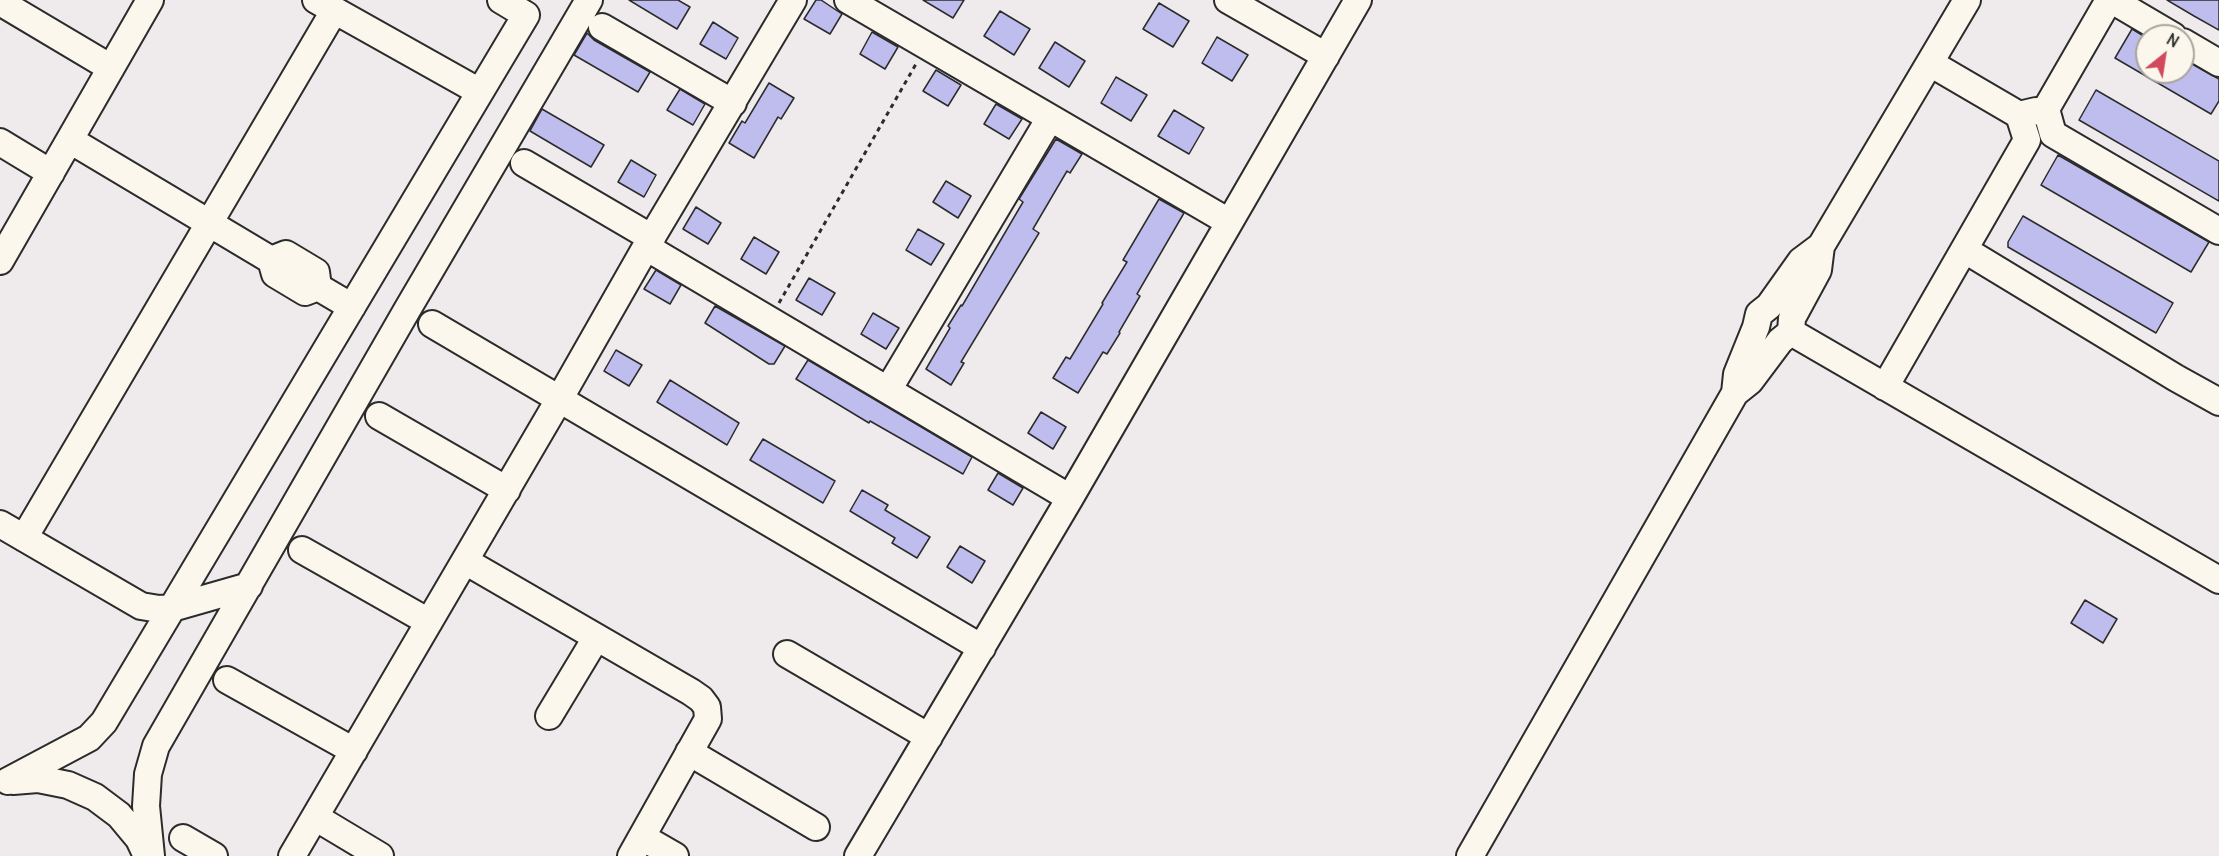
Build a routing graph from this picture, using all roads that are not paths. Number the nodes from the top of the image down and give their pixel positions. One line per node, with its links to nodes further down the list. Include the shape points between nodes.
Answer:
1 (150, 0): 18 (street)
2 (501, 0): 19 (street, via 526,15)
3 (793, 0): 20 (street)
4 (848, 0): 23 (street)
5 (1228, 0): 15 (street)
6 (1358, 0): 15 (street)
7 (1967, 0): 16 (street)
8 (2110, 0): 12 (street); 21 (street)
9 (0, 2): 18 (street)
10 (579, 3): 54 (street)
11 (325, 6): 19 (street); 31 (street)
12 (2152, 24)
13 (602, 27): 20 (street)
14 (2195, 49): 17 (street)
15 (1326, 56): 30 (street)
16 (1930, 63): 22 (street); 34 (street)
17 (2219, 63)
18 (111, 68): 25 (street)
19 (480, 92): 37 (street)
20 (733, 103): 33 (street)
21 (2046, 109): 22 (street); 24 (street)
22 (2019, 115): 26 (street)
23 (1050, 118): 30 (street); 42 (street)
24 (2053, 134): 26 (street); 32 (street)
25 (70, 140): 29 (street); 31 (street)
26 (2027, 141): 35 (street)
27 (0, 142): 29 (street)
28 (524, 163): 33 (street)
29 (51, 172): 36 (street)
30 (1229, 222): 48 (street)
31 (210, 223): 37 (street, via 271,260 286,255 306,266 315,272 318,287); 50 (street)
32 (2219, 231)
33 (649, 242): 42 (street, via 769,320); 44 (street)
34 (1821, 246): 38 (street, via 1801,261); 40 (street, via 1818,270)
35 (1965, 250): 41 (street); 45 (street)
36 (0, 261)
37 (352, 307): 55 (street)
38 (1763, 316): 40 (street, via 1763,338 1774,342); 43 (street, via 1737,374)
39 (432, 324): 44 (street)
40 (1788, 330): 41 (street); 43 (street, via 1750,381)
41 (1885, 387): 53 (street)
42 (888, 390): 48 (street)
43 (1736, 393): 76 (street)
44 (560, 398): 47 (street); 58 (street)
45 (2219, 402)
46 (379, 416): 47 (street)
47 (507, 490): 52 (street)
48 (1070, 498): 58 (street)
49 (0, 524): 50 (street)
50 (24, 538): 55 (street, via 141,606)
51 (302, 550): 56 (street)
52 (465, 561): 56 (street); 57 (street)
53 (2219, 580)
54 (249, 586): 55 (street); 70 (street, via 156,746 148,774)
55 (172, 608): 65 (street, via 104,722 89,738)
56 (429, 622): 63 (street)
57 (596, 638): 61 (street); 64 (street, via 701,699 707,707 708,719)
58 (982, 648): 62 (street)
59 (787, 654): 62 (street)
60 (227, 680): 63 (street)
61 (549, 716)
62 (929, 737): 75 (street)
63 (354, 751): 66 (street)
64 (689, 752): 67 (street); 69 (street)
65 (4, 782): 70 (street, via 38,779 68,785 95,797 119,815)
66 (315, 817): 72 (street); 73 (street)
67 (816, 827)
68 (183, 838): 71 (street)
69 (636, 847): 74 (street)
70 (149, 856)
71 (214, 856)
72 (292, 856)
73 (380, 856)
74 (675, 856)
75 (858, 856)
76 (1470, 856)

